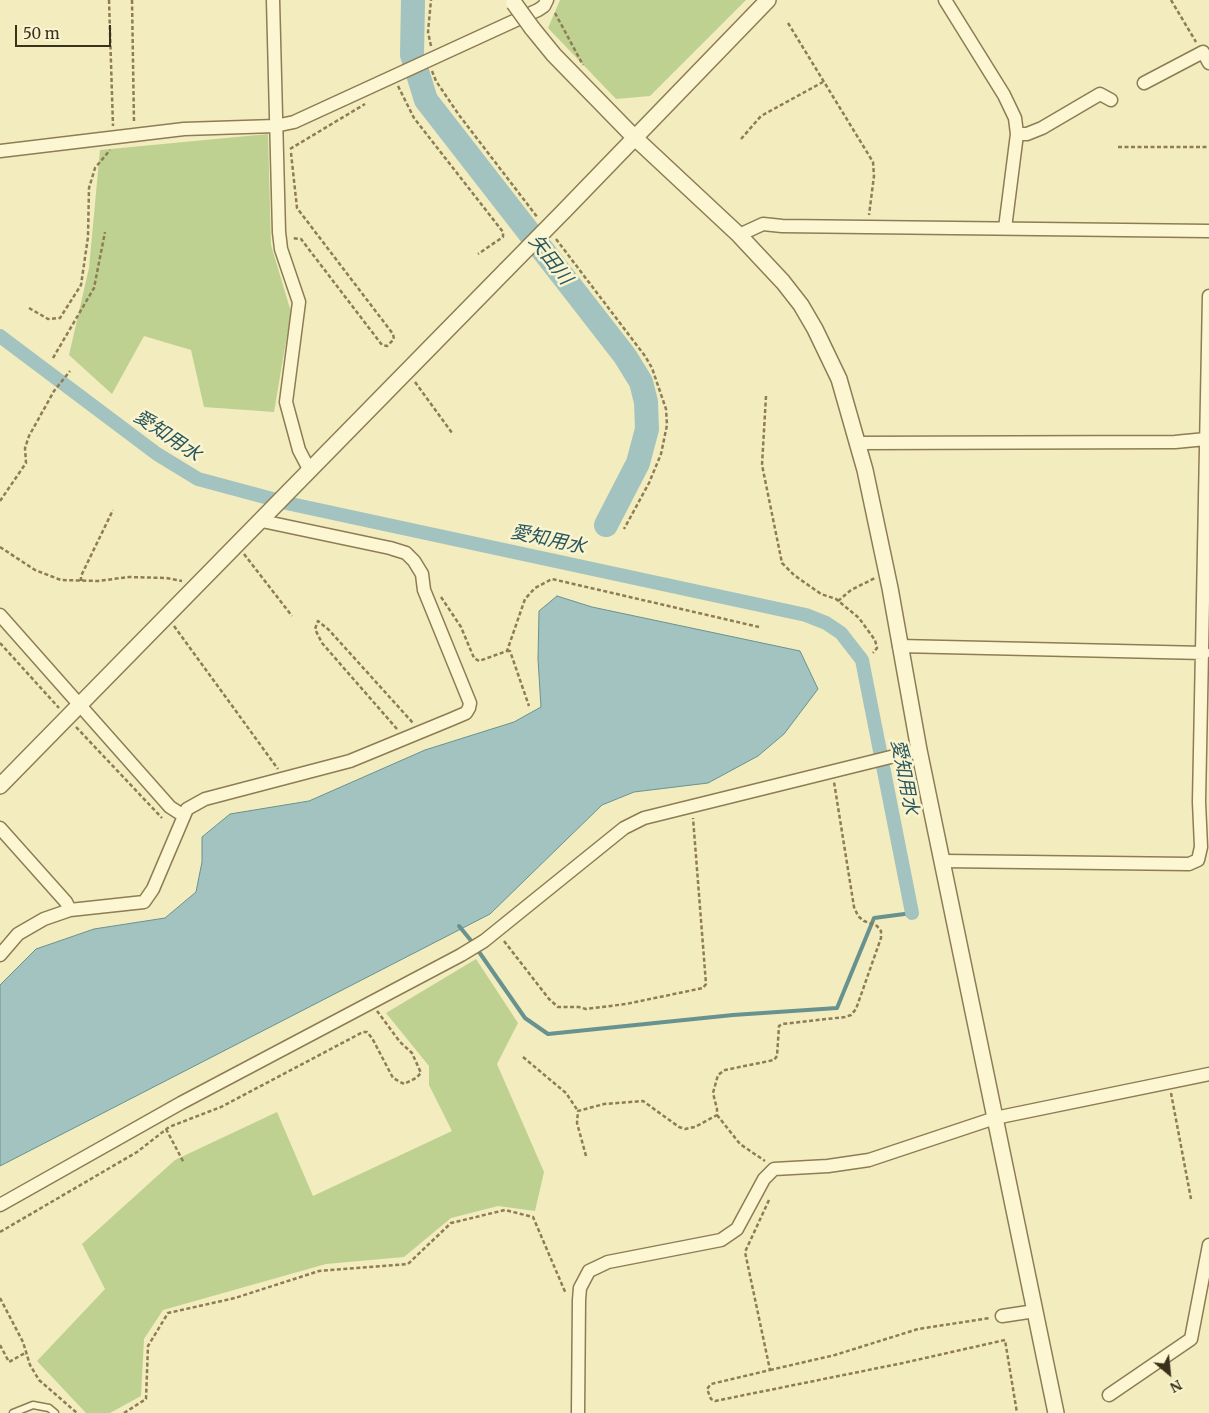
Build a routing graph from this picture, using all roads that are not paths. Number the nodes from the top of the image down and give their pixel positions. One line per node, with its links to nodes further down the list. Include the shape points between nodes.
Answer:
1 (273, 0): 9 (street)
2 (768, 0): 11 (street)
3 (944, 0): 10 (street, via 1004,95 1015,118)
4 (512, 2): 11 (street, bridge, via 554,55)
5 (550, 5): 9 (street, via 294,122)
6 (1206, 58): 7 (street)
7 (1144, 83)
8 (1111, 100): 10 (street, via 1100,94 1042,128)
9 (275, 126): 12 (street, via 184,130); 19 (street, via 284,148 281,249 299,302 286,402 299,450)
10 (1018, 134): 13 (street)
11 (634, 137): 15 (street); 19 (street, bridge)
12 (0, 151)
13 (1006, 228): 14 (street); 15 (street, via 764,224)
14 (1209, 231)
15 (739, 235): 18 (street, via 783,282 815,329 839,379)
16 (1209, 296): 17 (street)
17 (1206, 439): 18 (street, via 1174,442); 23 (street)
18 (856, 443): 22 (street, via 865,470)
19 (310, 471): 20 (street)
20 (266, 516): 24 (street); 27 (street, via 406,553 422,574 424,590 470,703 466,713 341,764 205,799 187,808)
21 (0, 615): 24 (street)
22 (899, 646): 23 (street); 25 (street)
23 (1204, 653): 29 (street, via 1201,847 1198,860 1189,864)
24 (80, 706): 26 (street); 27 (street, via 170,807)
25 (919, 750): 29 (street); 34 (street, via 644,818 624,828 484,941 462,955 160,1115)
26 (0, 786)
27 (184, 816): 30 (street, via 153,890 144,902)
28 (0, 828): 30 (street)
29 (943, 861): 33 (street)
30 (70, 910): 31 (street, via 30,926 18,934)
31 (0, 955)
32 (1209, 1074): 33 (street)
33 (995, 1118): 36 (street); 41 (street, via 869,1160 774,1169 764,1179 736,1229 721,1240 597,1266 588,1272 578,1300)
34 (0, 1205)
35 (1209, 1245): 38 (street, via 1191,1339)
36 (1035, 1310): 37 (street); 42 (street)
37 (1002, 1316)
38 (1109, 1395)
39 (13, 1413): 40 (lane, via 33,1405 49,1408)
40 (55, 1413)
41 (578, 1413)
42 (1056, 1413)

